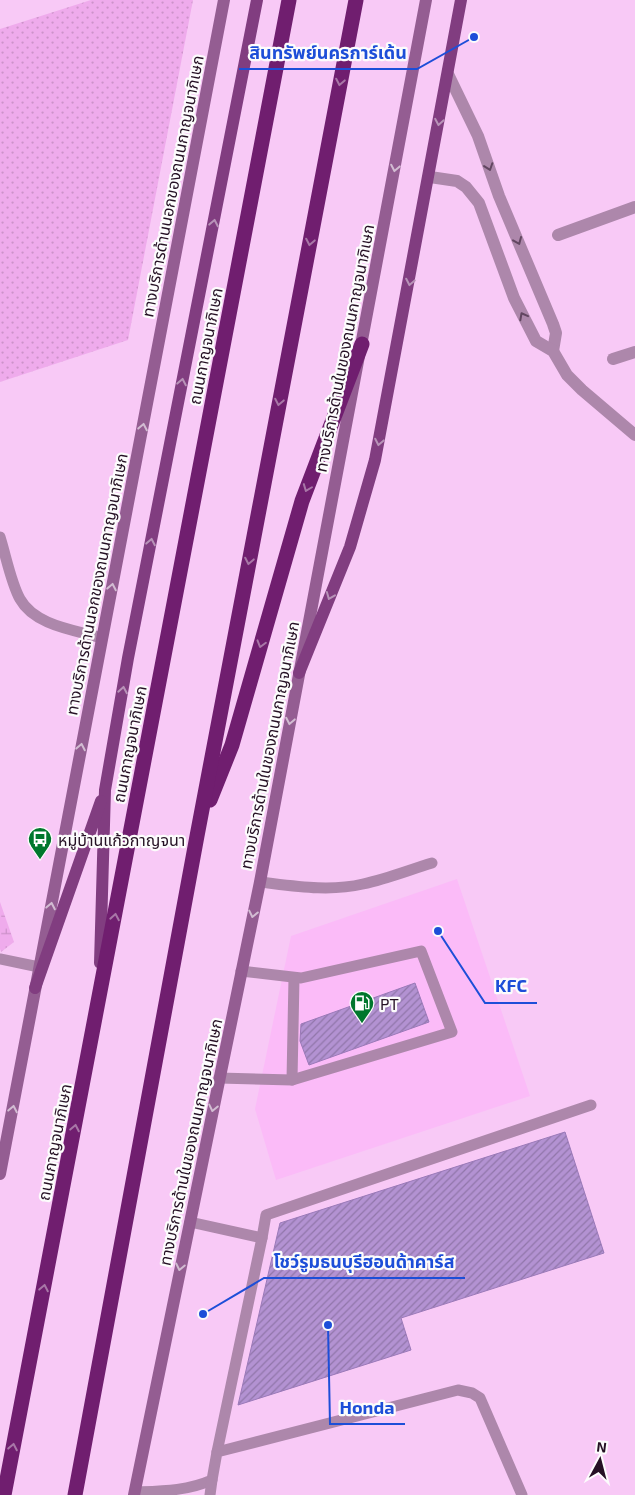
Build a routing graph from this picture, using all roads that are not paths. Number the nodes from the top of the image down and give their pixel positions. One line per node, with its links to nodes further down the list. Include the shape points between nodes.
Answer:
1 (224, 0): 17 (main road, ทางบริการด้านนอกของถนนกาญจนาภิเษก, one-way to 1)
2 (257, 0): 19 (main road, one-way to 2)
3 (289, 0): 28 (highway, ถนนกาญจนาภิเษก, one-way to 3)
4 (356, 0): 20 (highway, one-way to 20)
5 (426, 0): 11 (main road, ทางบริการด้านในของถนนกาญจนาภิเษก, one-way to 11)
6 (461, 0): 7 (main road)
7 (448, 74): 8 (main road, one-way to 8); 12 (street, one-way to 12, via 478,136 499,196 553,324 556,333)
8 (430, 177): 12 (street, one-way to 8, via 536,341 514,298 479,202 457,181); 18 (main road, one-way to 18, via 376,460 350,548)
9 (635, 207): 10 (street)
10 (558, 235)
11 (362, 344): 18 (main road, ทางบริการด้านในของถนนกาญจนาภิเษก); 20 (highway, one-way to 20, via 302,501 232,745)
12 (553, 351): 15 (street, via 572,380)
13 (635, 352): 14 (street)
14 (613, 360)
15 (635, 435)
16 (0, 537): 17 (lane, via 20,600 33,614 51,623)
17 (102, 638): 24 (main road, ทางบริการด้านนอกของถนนกาญจนาภิเษก, one-way to 17)
18 (299, 673): 22 (main road, ทางบริการด้านในของถนนกาญจนาภิเษก, one-way to 22)
19 (105, 790): 27 (main road); 28 (main road)
20 (196, 836): 39 (highway)
21 (432, 863): 22 (lane, via 362,885 339,888)
22 (260, 882): 25 (main road, ทางบริการด้านในของถนนกาญจนาภิเษก, one-way to 25)
23 (0, 959): 24 (lane)
24 (39, 967): 27 (main road, ทางบริการด้านนอกของถนนกาญจนาภิเษก)
25 (241, 972): 26 (lane); 29 (main road, ทางบริการด้านในของถนนกาญจนาภิเษก)
26 (294, 978): 30 (lane); 30 (lane, via 421,951 452,1032)
27 (35, 988): 32 (main road, ทางบริการด้านนอกของถนนกาญจนาภิเษก, one-way to 27)
28 (99, 1003): 38 (highway, ถนนกาญจนาภิเษก, one-way to 28)
29 (219, 1078): 30 (lane); 33 (main road, ทางบริการด้านในของถนนกาญจนาภิเษก, one-way to 33)
30 (292, 1080)
31 (592, 1105): 34 (lane, via 266,1216)
32 (0, 1174)
33 (190, 1222): 34 (lane); 37 (main road, ทางบริการด้านในของถนนกาญจนาภิเษก, one-way to 37)
34 (262, 1238): 35 (lane)
35 (217, 1452): 36 (lane); 41 (lane, via 465,1390 480,1398)
36 (212, 1480): 37 (lane, via 184,1490); 40 (lane)
37 (134, 1493)
38 (4, 1495)
39 (75, 1495)
40 (210, 1495)
41 (522, 1495)

